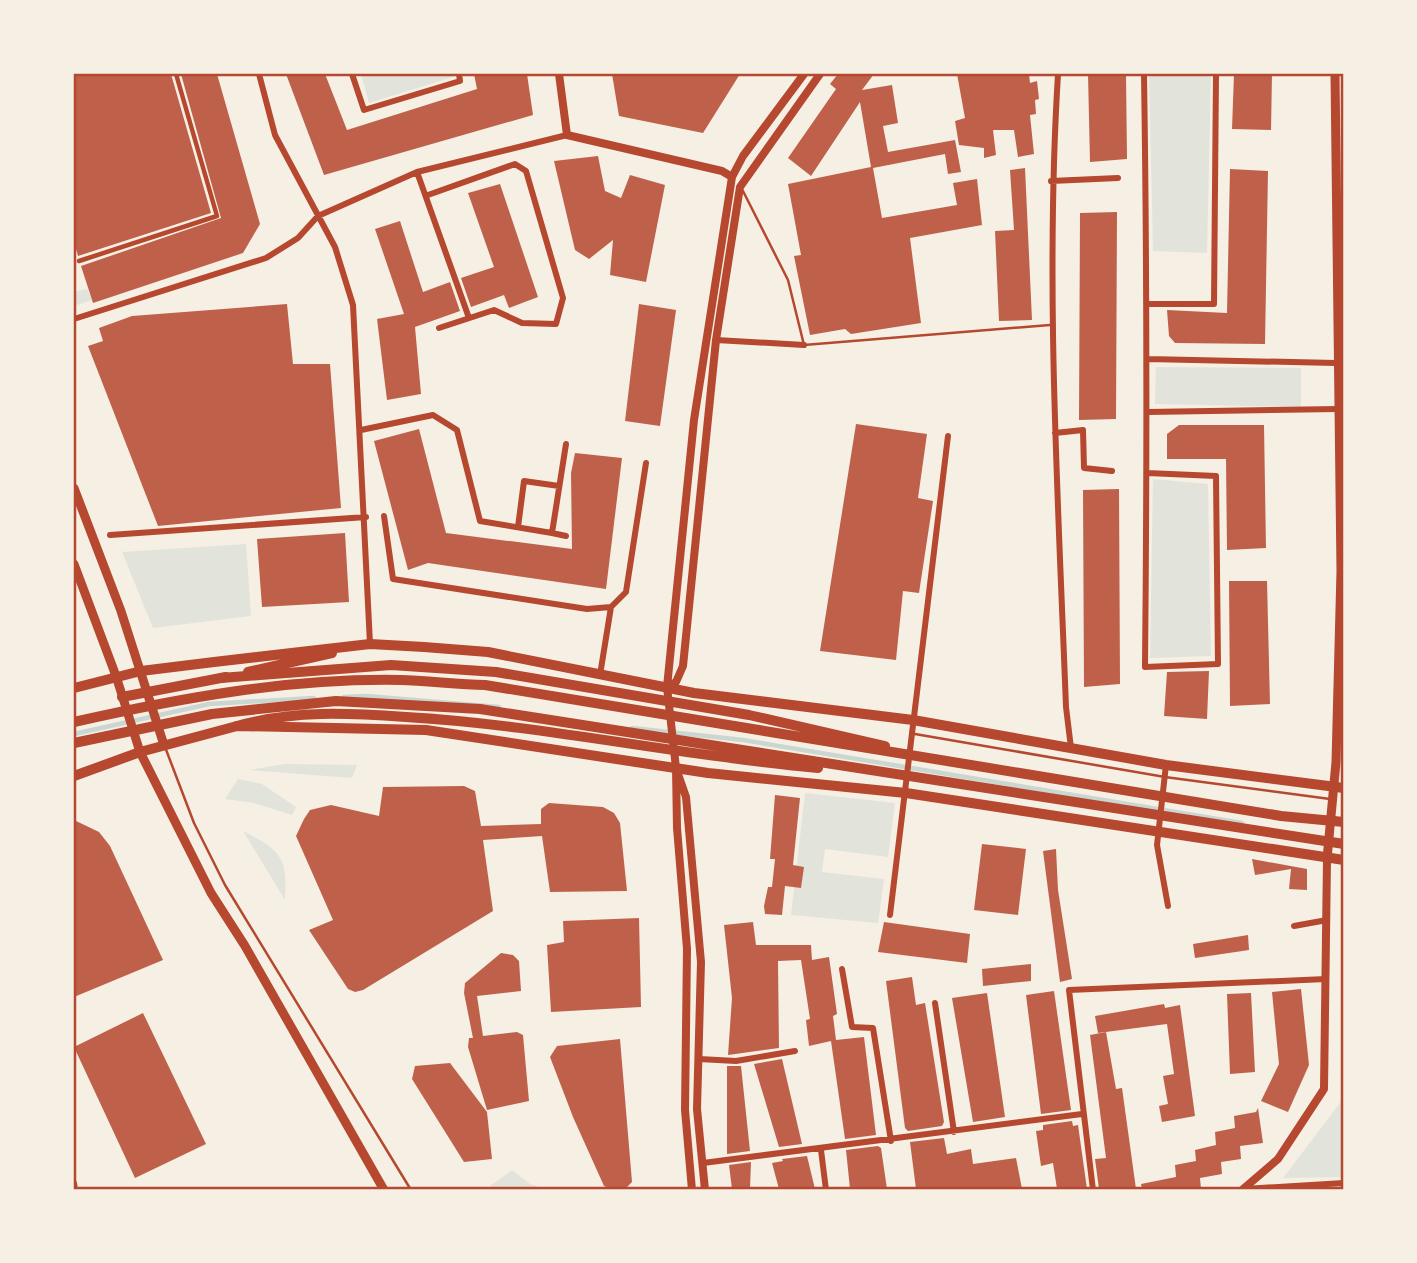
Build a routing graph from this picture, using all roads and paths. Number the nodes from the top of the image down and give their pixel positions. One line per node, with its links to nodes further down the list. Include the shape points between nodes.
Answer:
1 (176, 74): 20 (street, via 217,216)
2 (259, 74): 19 (street, via 275,135)
3 (352, 74): 4 (street, via 364,110 460,81)
4 (459, 74)
5 (559, 74): 12 (street)
6 (804, 74): 14 (street)
7 (820, 74): 17 (street)
8 (1058, 74): 16 (street)
9 (1144, 74): 21 (street)
10 (1216, 74): 21 (street, via 1214,304)
11 (1335, 74): 29 (main road)
12 (568, 135): 13 (street); 14 (street)
13 (417, 172): 18 (street); 19 (street)
14 (732, 177): 56 (street, via 694,421)
15 (1118, 178): 16 (street)
16 (1051, 181): 24 (street)
17 (740, 187): 26 (street); 27 (lane, via 788,281)
18 (428, 195): 22 (street); 22 (street, via 515,164 526,171 563,298 556,324 522,323 494,310)
19 (317, 216): 23 (street, via 298,238 267,258); 33 (street, via 335,247 353,305)
20 (79, 261)
21 (1147, 304): 28 (street)
22 (469, 318): 25 (street)
23 (74, 319)
24 (1054, 325): 27 (lane); 34 (street)
25 (439, 328)
26 (716, 340): 27 (street); 56 (street, via 683,666 676,682)
27 (804, 345)
28 (1149, 359): 29 (street); 32 (street)
29 (1336, 363): 30 (main road)
30 (1340, 382): 31 (main road)
31 (1338, 409): 32 (street); 49 (main road)
32 (1148, 412): 39 (street)
33 (361, 429): 43 (street); 44 (street, via 433,415 457,430 480,522)
34 (1055, 433): 38 (street, via 1083,430 1084,468); 65 (street)
35 (948, 436): 60 (street)
36 (566, 444): 40 (street)
37 (646, 463): 50 (street, via 626,592)
38 (1112, 471)
39 (1147, 473): 39 (street, via 1216,476 1218,664 1144,667)
40 (559, 486): 44 (street, via 524,481); 45 (street)
41 (74, 488): 52 (main road)
42 (384, 516): 50 (street, via 393,579 587,609)
43 (366, 517): 46 (street); 51 (street)
44 (518, 527): 45 (street)
45 (552, 533): 47 (street)
46 (110, 536)
47 (566, 536)
48 (74, 564): 54 (main road)
49 (1342, 571): 74 (main road)
50 (611, 607): 53 (street)
51 (370, 644): 52 (main road); 53 (main road, via 488,652); 55 (main road)
52 (141, 671): 54 (main road); 58 (main road)
53 (600, 674): 56 (main road)
54 (116, 676): 57 (main road); 59 (main road)
55 (221, 678): 58 (main road); 68 (highway, via 391,665 496,672 850,735)
56 (667, 687): 60 (main road); 70 (street)
57 (74, 688)
58 (148, 691): 59 (main road); 64 (main road)
59 (123, 700): 67 (main road)
60 (913, 720): 65 (main road); 66 (street)
61 (74, 722): 68 (highway, via 212,694 399,680 485,685)
62 (237, 726): 64 (main road); 70 (main road, via 426,730); 71 (highway, via 270,716 327,712 478,721 778,764)
63 (74, 743): 71 (highway, via 212,713 336,701 481,709 664,740)
64 (164, 746): 67 (main road); 101 (lane, via 225,885)
65 (1071, 748): 69 (main road)
66 (910, 750): 71 (street); 73 (lane, via 915,734)
67 (140, 752): 72 (main road); 100 (main road, via 211,893)
68 (932, 759): 79 (highway)
69 (1166, 765): 73 (street); 74 (main road)
70 (676, 768): 76 (main road); 90 (street, via 686,797 701,962); 102 (street, via 688,983 685,1110)
71 (907, 771): 76 (street); 81 (highway)
72 (74, 776)
73 (1165, 776): 77 (lane); 80 (street)
74 (1332, 787): 75 (main road); 77 (main road)
75 (1343, 788)
76 (904, 793): 80 (main road); 83 (street)
77 (1332, 800): 78 (lane); 81 (main road)
78 (1343, 800)
79 (1343, 822)
80 (1158, 833): 81 (main road); 82 (street)
81 (1338, 855): 84 (street)
82 (1168, 906)
83 (890, 915)
84 (1327, 920): 85 (street); 87 (street)
85 (1294, 926)
86 (842, 970): 93 (street, via 852,1027 873,1028)
87 (1326, 979): 91 (street, via 1069,990); 106 (street, via 1324,1089 1278,1160)
88 (935, 1003): 92 (street)
89 (795, 1051): 90 (street, via 736,1061)
90 (699, 1059): 95 (street, via 697,1109)
91 (1082, 1114): 92 (street); 105 (street)
92 (954, 1132): 93 (street)
93 (891, 1141): 94 (street)
94 (821, 1150): 95 (street); 104 (street)
95 (703, 1163): 103 (street)
96 (74, 1183): 99 (street)
97 (1343, 1183): 98 (street)
98 (1291, 1188): 106 (street)
99 (75, 1189)
100 (384, 1189)
101 (411, 1189)
102 (692, 1189)
103 (705, 1189)
104 (826, 1189)
105 (1093, 1189)
106 (1242, 1189)

